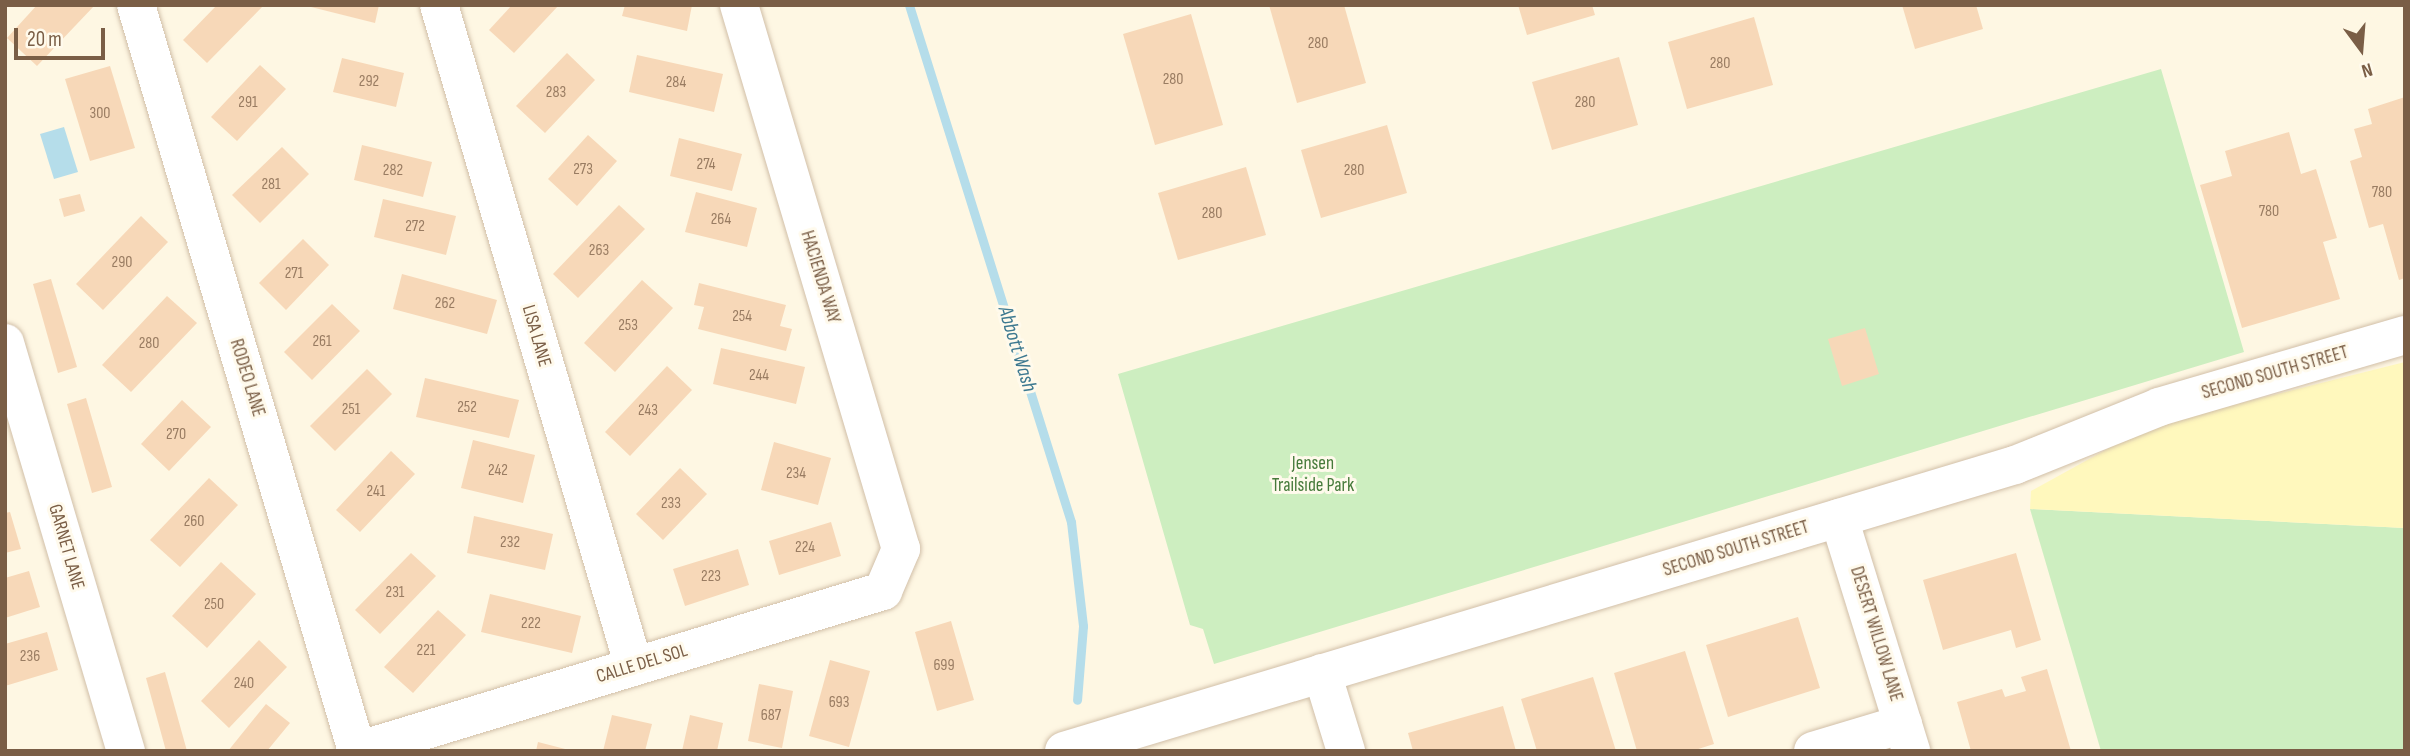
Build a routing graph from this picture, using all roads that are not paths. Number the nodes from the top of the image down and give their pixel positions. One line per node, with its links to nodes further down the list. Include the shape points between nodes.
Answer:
1 (136, 5): 12 (street, RODEO LANE)
2 (439, 5): 8 (street, LISA LANE)
3 (740, 5): 7 (street, HACIENDA WAY)
4 (2405, 335): 6 (street, SECOND SOUTH STREET, via 2159,407 2015,465)
5 (5, 343): 11 (street, GARNET LANE)
6 (1839, 518): 9 (street, SECOND SOUTH STREET); 10 (street, DESERT WILLOW LANE)
7 (901, 549): 8 (street, CALLE DEL SOL, via 883,591)
8 (634, 667): 12 (street, CALLE DEL SOL)
9 (1322, 673): 13 (street, SECOND SOUTH STREET); 14 (street)
10 (1907, 737): 15 (street)
11 (126, 751)
12 (357, 751)
13 (1064, 751)
14 (1346, 751)
15 (1814, 751)

